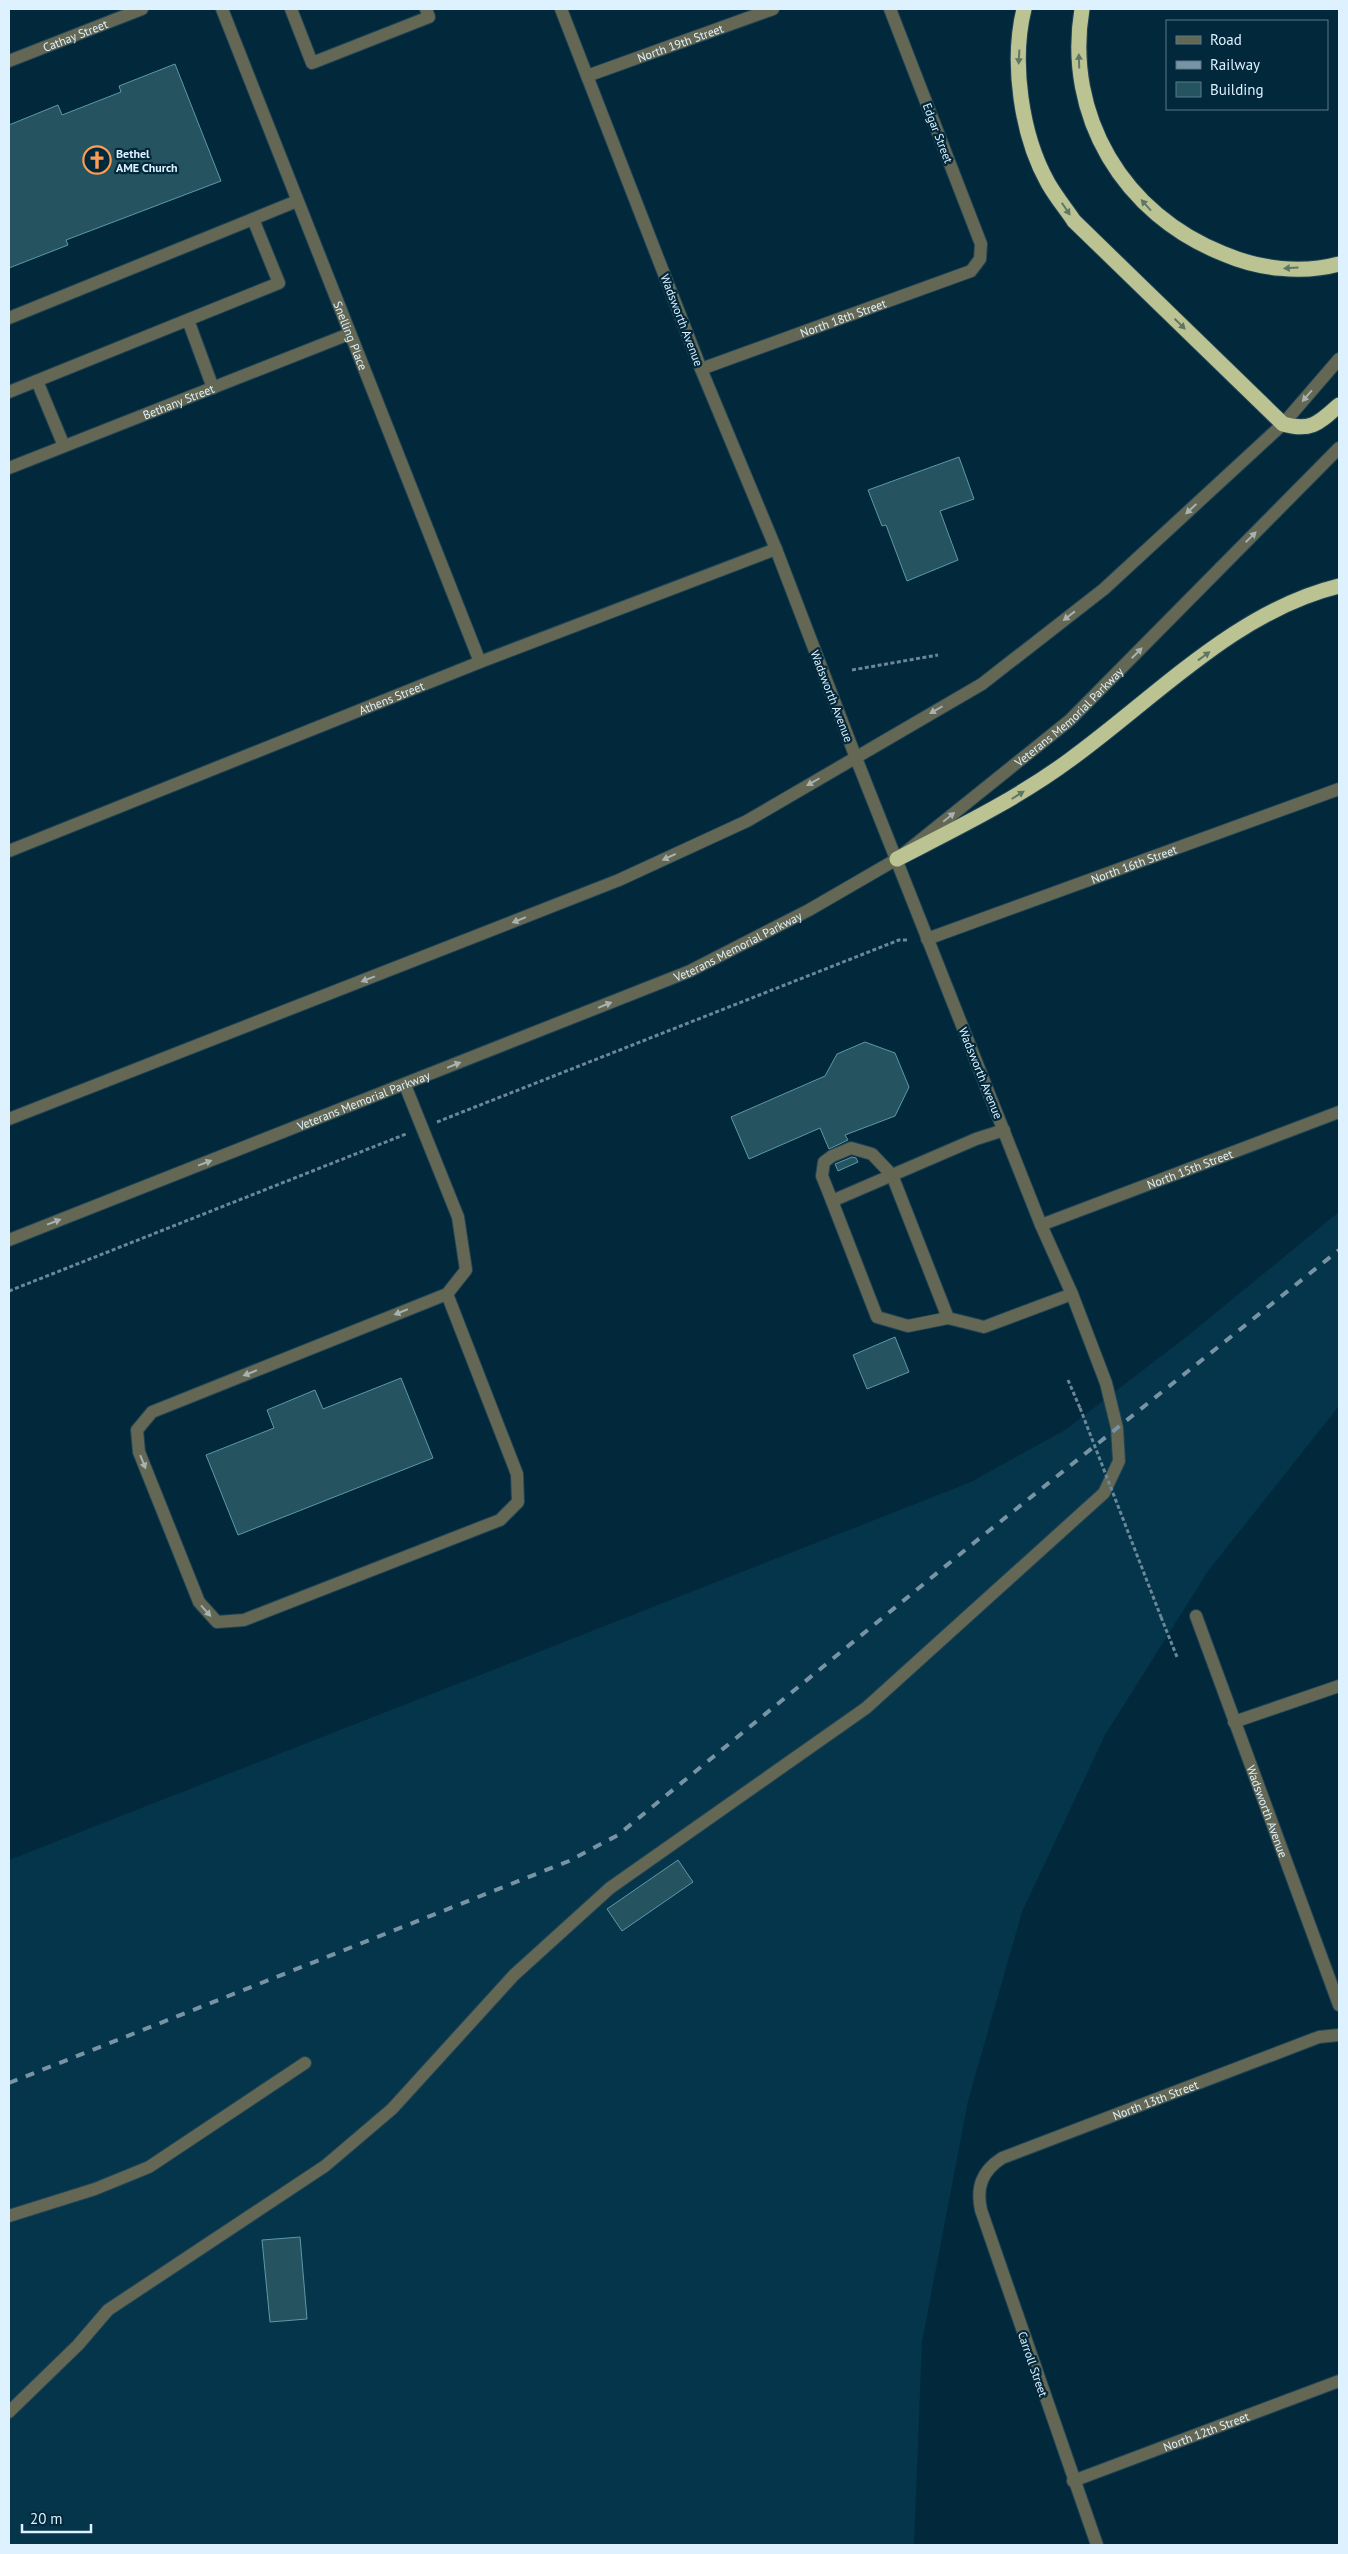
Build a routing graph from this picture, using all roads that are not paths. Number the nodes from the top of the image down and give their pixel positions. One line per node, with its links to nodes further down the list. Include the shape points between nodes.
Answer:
1 (142, 9): 10 (street, Cathay Street)
2 (222, 9): 12 (street, Snelling Place)
3 (291, 9): 4 (street, via 312,63 429,18)
4 (426, 9)
5 (561, 9): 11 (street, Wadsworth Avenue)
6 (772, 9): 11 (street, North 19th Street)
7 (890, 9): 14 (street, Edgar Street, via 981,244)
8 (1024, 9): 25 (highway, one-way to 25, via 1018,83 1030,140 1048,183 1074,221)
9 (1082, 9): 15 (highway, one-way to 9, via 1276,269 1240,261 1196,243 1158,217 1122,178 1097,134 1084,98 1079,67 1078,31)
10 (9, 61)
11 (587, 76): 20 (street, Wadsworth Avenue)
12 (297, 200): 13 (street); 18 (street, Snelling Place)
13 (253, 219): 16 (street); 17 (street, via 279,283)
14 (980, 259): 20 (street, North 18th Street, via 971,271)
15 (1339, 264)
16 (9, 318)
17 (188, 320): 21 (street); 22 (street)
18 (349, 334): 22 (street, Bethany Street); 31 (street, Snelling Place)
19 (1339, 360): 25 (street, one-way to 25)
20 (701, 369): 29 (street, Wadsworth Avenue)
21 (37, 381): 23 (street); 26 (street)
22 (213, 388): 26 (street, Bethany Street)
23 (9, 392)
24 (1339, 405): 25 (highway, via 1311,426 1300,429)
25 (1283, 424): 32 (street, one-way to 32, via 1104,589 982,684)
26 (64, 446): 28 (street, Bethany Street)
27 (1339, 448): 35 (street, Veterans Memorial Parkway, one-way to 27, via 1070,720)
28 (9, 468)
29 (776, 549): 31 (street, Athens Street); 32 (street, Wadsworth Avenue)
30 (1339, 586): 35 (highway, one-way to 30, via 1015,797 1070,760 1258,617)
31 (480, 662): 34 (street, Athens Street)
32 (856, 758): 35 (street, Wadsworth Avenue); 39 (street, one-way to 39, via 747,821 619,880)
33 (1339, 789): 36 (street, North 16th Street)
34 (9, 850)
35 (897, 859): 36 (street, Wadsworth Avenue); 37 (street, Veterans Memorial Parkway, one-way to 35, via 690,971 809,910)
36 (927, 939): 40 (street, Wadsworth Avenue)
37 (405, 1085): 44 (street, Veterans Memorial Parkway, one-way to 37); 45 (street, via 458,1217 466,1270)
38 (1339, 1112): 43 (street, North 15th Street)
39 (9, 1118)
40 (1004, 1130): 41 (street); 43 (street, Wadsworth Avenue)
41 (892, 1175): 42 (street); 42 (street, via 872,1154 851,1148 832,1156 824,1162 822,1176); 47 (street)
42 (832, 1201): 47 (street, via 878,1317 908,1326)
43 (1040, 1226): 46 (street, Wadsworth Avenue)
44 (9, 1240)
45 (447, 1294): 45 (street, one-way to 45, via 152,1412 137,1430 139,1452 199,1602 217,1622 244,1620 500,1520 518,1502 516,1474)
46 (1072, 1294): 47 (street, via 984,1327); 57 (street, Wadsworth Avenue, via 1106,1383 1118,1428 1119,1461 1104,1493 866,1708 610,1888 514,1975 392,2109 325,2166 108,2310 78,2345)
47 (948, 1318)
48 (1196, 1616): 50 (street, Wadsworth Avenue)
49 (1339, 1686): 50 (street)
50 (1234, 1722): 51 (street, Wadsworth Avenue)
51 (1339, 2004)
52 (1339, 2035): 54 (street, North 13th Street, via 1319,2037 1002,2158 990,2166)
53 (305, 2063): 55 (street, via 149,2167 95,2189)
54 (980, 2182): 58 (street, Carroll Street, via 981,2210)
55 (9, 2216)
56 (1339, 2380): 58 (street, North 12th Street)
57 (9, 2412)
58 (1073, 2481): 59 (street, Carroll Street)
59 (1097, 2545)

